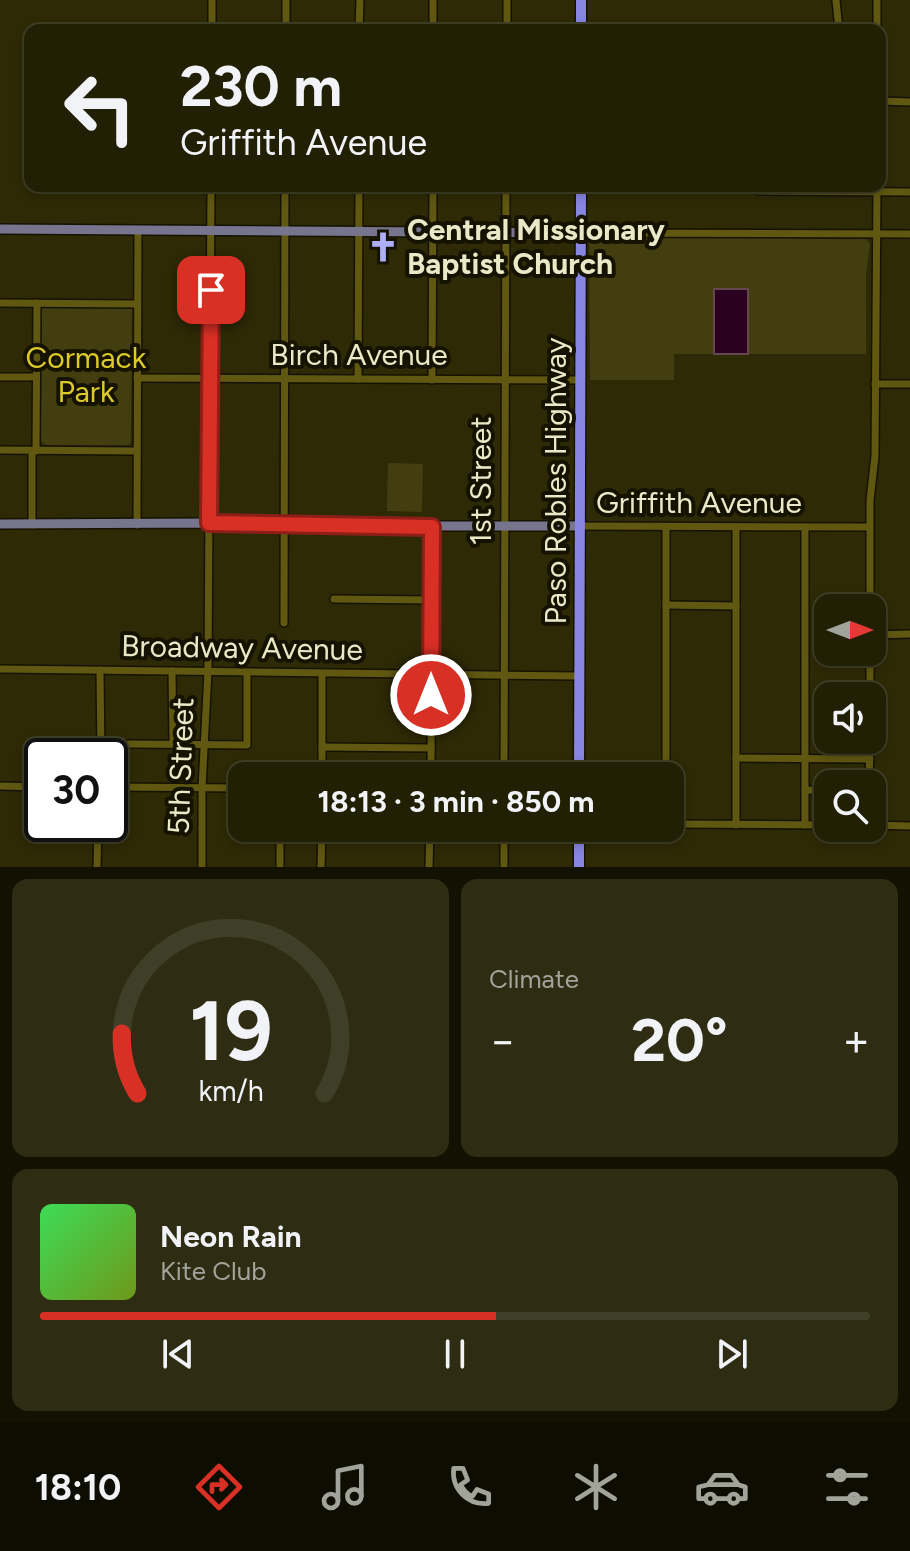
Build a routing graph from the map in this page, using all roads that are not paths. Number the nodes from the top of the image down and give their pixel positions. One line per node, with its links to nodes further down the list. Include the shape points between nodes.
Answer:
1 (212, 0): 9 (street)
2 (286, 0): 10 (street)
3 (360, 0): 11 (street)
4 (433, 0): 12 (street)
5 (507, 0): 13 (street)
6 (581, 0): 14 (highway)
7 (836, 0): 15 (street)
8 (877, 0): 16 (street)
9 (212, 24)
10 (286, 24)
11 (359, 24)
12 (433, 24)
13 (507, 24)
14 (581, 24)
15 (838, 24)
16 (877, 24)
17 (886, 101): 18 (street)
18 (910, 102)
19 (886, 190): 27 (street)
20 (211, 192): 30 (street, 5th Street)
21 (285, 192): 31 (street)
22 (359, 192): 32 (street)
23 (433, 192): 33 (street)
24 (506, 192): 34 (street, 1st Street)
25 (581, 192): 35 (highway, Paso Robles Highway)
26 (877, 192): 36 (street)
27 (910, 192)
28 (0, 229): 29 (main road)
29 (138, 230): 30 (main road); 40 (street)
30 (211, 231): 31 (main road); 44 (street, 5th Street)
31 (285, 231): 32 (main road); 45 (street)
32 (359, 232): 33 (main road); 46 (street)
33 (433, 232): 34 (main road); 48 (street)
34 (506, 233): 35 (main road); 47 (street, 1st Street)
35 (580, 233): 36 (street); 49 (highway, Paso Robles Highway)
36 (877, 233): 37 (street); 50 (street)
37 (910, 234)
38 (0, 303): 39 (street)
39 (37, 303): 40 (street); 42 (street)
40 (137, 304): 43 (street)
41 (0, 377): 42 (street)
42 (36, 377): 53 (street)
43 (137, 378): 44 (street, Birch Avenue); 54 (street)
44 (211, 378): 45 (street, Birch Avenue); 55 (street, 5th Street)
45 (285, 379): 46 (street, Birch Avenue); 60 (street)
46 (358, 379): 48 (street, Birch Avenue)
47 (505, 379): 48 (street, Birch Avenue); 49 (street, Birch Avenue); 59 (street, 1st Street)
48 (432, 380)
49 (580, 380): 61 (highway, Paso Robles Highway)
50 (875, 384): 51 (street); 66 (street)
51 (910, 384)
52 (0, 450): 53 (street)
53 (34, 451): 54 (street); 57 (street)
54 (137, 451): 58 (street)
55 (209, 523): 58 (main road, Griffith Avenue); 60 (main road, Griffith Avenue); 78 (street, 5th Street)
56 (0, 524): 57 (main road, Griffith Avenue)
57 (32, 525): 58 (main road, Griffith Avenue)
58 (137, 525)
59 (504, 525): 61 (main road, Griffith Avenue); 62 (main road, Griffith Avenue); 82 (street, 1st Street)
60 (284, 526): 62 (main road, Griffith Avenue); 72 (street)
61 (580, 526): 63 (street, Griffith Avenue); 83 (highway, Paso Robles Highway)
62 (432, 527): 69 (street)
63 (666, 527): 64 (street, Griffith Avenue); 70 (street)
64 (736, 527): 65 (street, Griffith Avenue); 71 (street)
65 (805, 527): 66 (street, Griffith Avenue); 92 (street)
66 (869, 527): 67 (street)
67 (870, 594)
68 (334, 599): 69 (street)
69 (432, 600): 81 (street)
70 (666, 605): 71 (street); 98 (street)
71 (736, 606): 91 (street)
72 (284, 623)
73 (910, 634): 74 (street)
74 (886, 635)
75 (0, 669): 76 (street, Broadway Avenue)
76 (100, 670): 77 (street, Broadway Avenue); 84 (street)
77 (172, 671): 78 (street, Broadway Avenue); 86 (street)
78 (208, 671): 79 (street, Broadway Avenue); 87 (street, 5th Street)
79 (247, 673): 80 (street, Broadway Avenue); 87 (street, via 247,745)
80 (322, 674): 81 (street, Broadway Avenue); 88 (street)
81 (431, 675): 82 (street, Broadway Avenue); 89 (street)
82 (505, 675): 83 (street, Broadway Avenue); 96 (street, 1st Street)
83 (579, 676): 97 (highway, Paso Robles Highway)
84 (101, 738)
85 (129, 744): 86 (street)
86 (173, 744): 87 (street)
87 (205, 745): 103 (street, 5th Street)
88 (322, 747): 89 (street); 94 (street)
89 (431, 748): 95 (street)
90 (870, 754): 93 (street)
91 (736, 758): 92 (street); 108 (street)
92 (805, 759): 93 (street); 105 (street)
93 (870, 759): 99 (street)
94 (322, 762)
95 (431, 762)
96 (504, 762)
97 (579, 762)
98 (666, 762)
99 (870, 770)
100 (0, 786): 101 (street)
101 (24, 787)
102 (128, 787): 103 (street)
103 (202, 788): 104 (street); 120 (street, 5th Street)
104 (228, 788)
105 (805, 790): 106 (street); 109 (street)
106 (814, 790)
107 (684, 824): 108 (street)
108 (736, 825): 109 (street)
109 (805, 825): 110 (street)
110 (814, 825)
111 (886, 825): 112 (street)
112 (910, 826)
113 (98, 842): 119 (street)
114 (280, 842): 121 (street)
115 (322, 842): 122 (street)
116 (430, 842): 123 (street)
117 (504, 842): 124 (street)
118 (579, 842): 125 (highway)
119 (97, 867)
120 (202, 867)
121 (280, 867)
122 (321, 867)
123 (429, 867)
124 (504, 867)
125 (579, 867)

